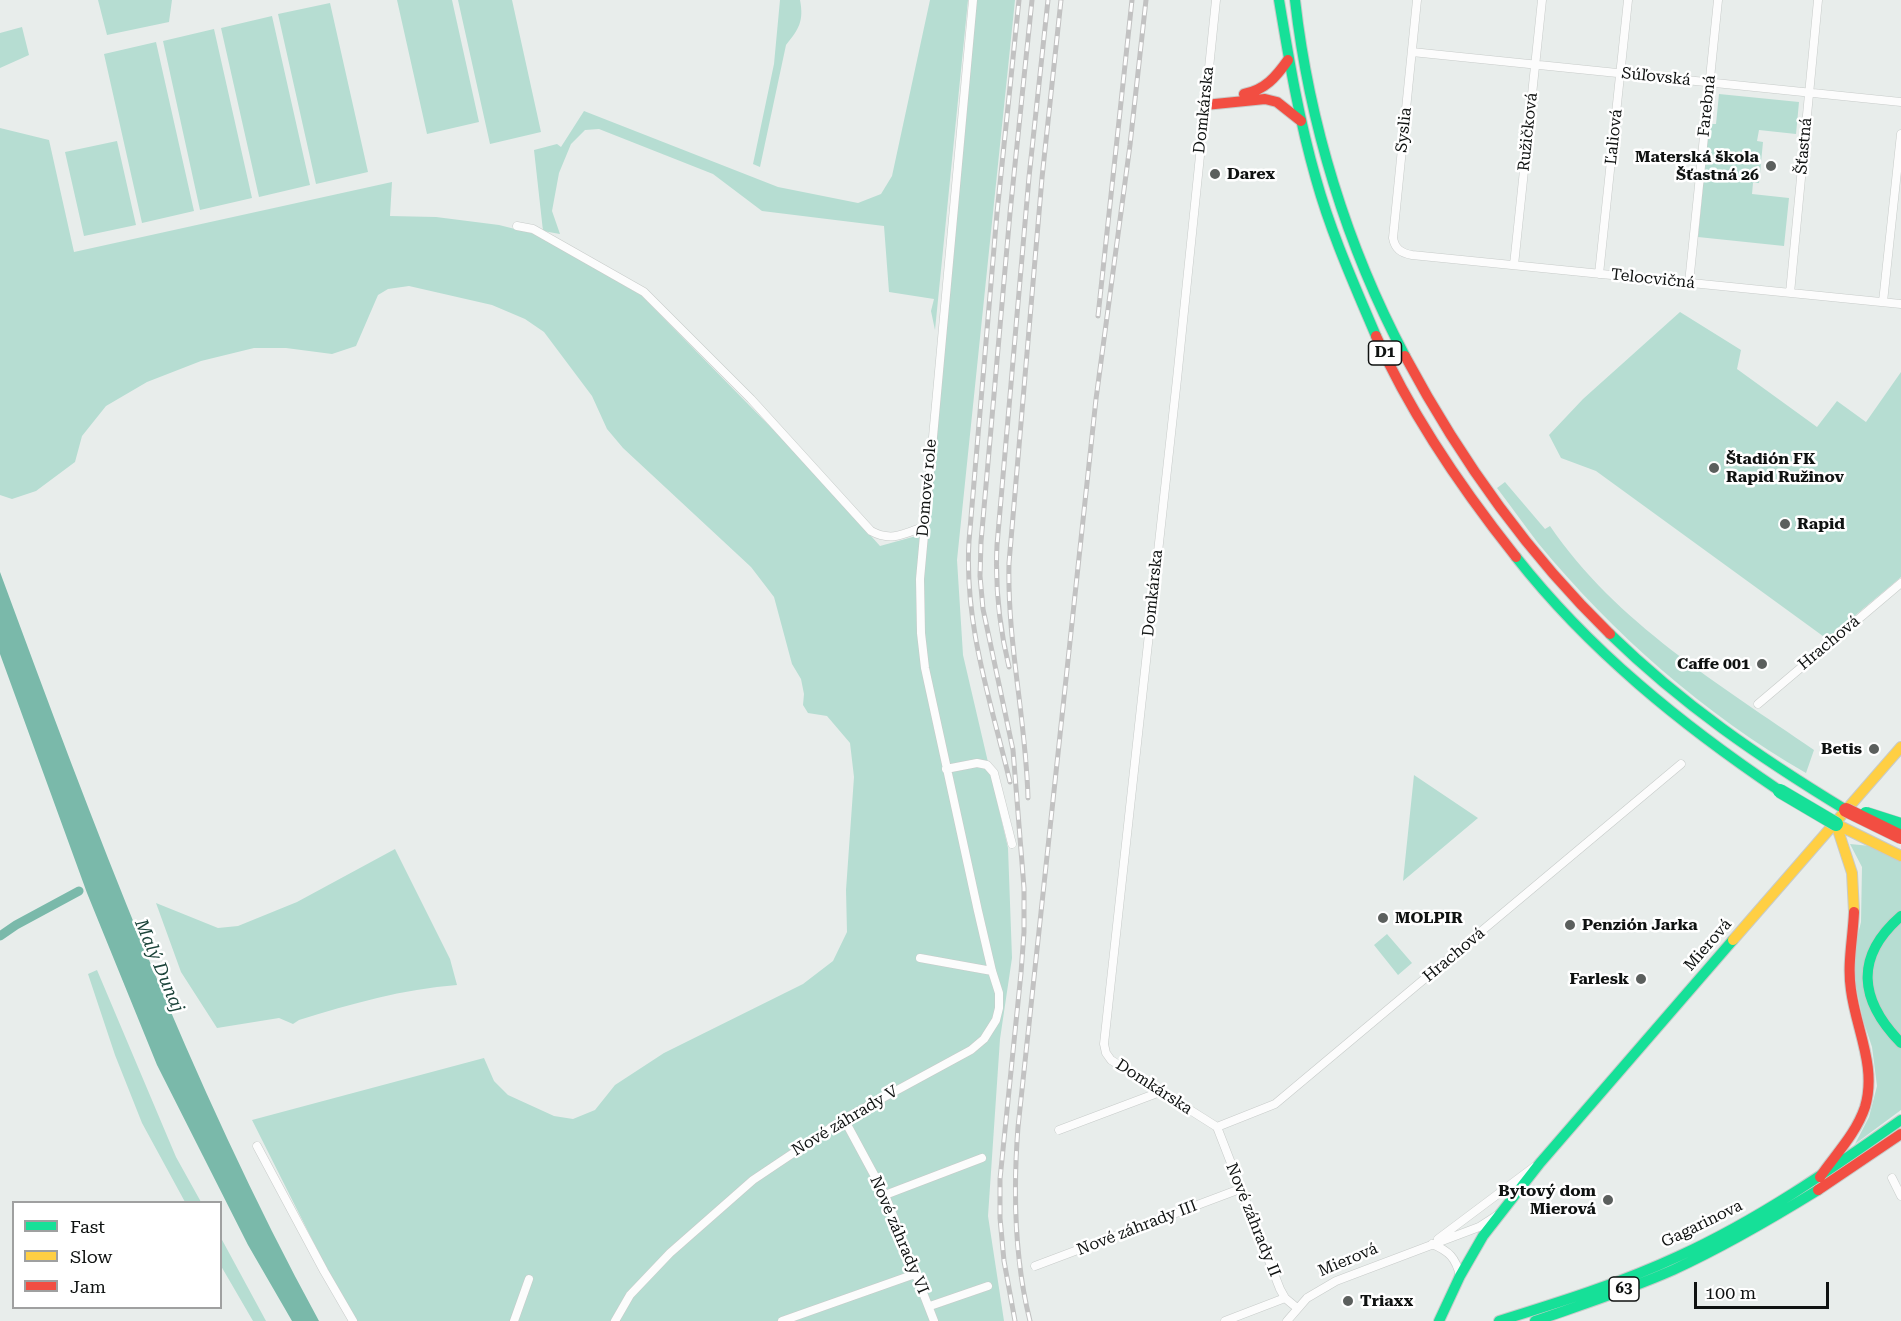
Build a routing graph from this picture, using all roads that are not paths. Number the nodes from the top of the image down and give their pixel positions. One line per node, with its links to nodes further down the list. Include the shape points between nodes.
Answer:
1 (973, 0): 28 (street, Domové role)
2 (1216, 0): 16 (street, Domkárska)
3 (1279, 0): 11 (main road, D1)
4 (1294, 0): 34 (main road, D1, via 1316,117 1353,242 1407,363 1461,456 1528,546 1608,634 1730,737)
5 (1417, 0): 10 (street, Syslia)
6 (1542, 0): 12 (street, Ružičková)
7 (1628, 0): 13 (street, Ľaliová)
8 (1718, 0): 14 (street, Farebná)
9 (1818, 0): 15 (street, Šťastná)
10 (1412, 52): 12 (street, Súľovská); 21 (street, Syslia, via 1393,238 1396,247)
11 (1288, 60): 16 (main road, via 1263,88); 18 (main road, D1)
12 (1535, 64): 13 (street, Súľovská); 22 (street, Ružičková)
13 (1620, 73): 14 (street, Súľovská); 23 (street, Ľaliová)
14 (1709, 82): 15 (street, Súľovská); 24 (street, Farebná)
15 (1809, 97): 17 (street, Súľovská); 25 (street, Šťastná)
16 (1205, 102): 18 (main road, via 1265,99 1277,102); 44 (street, Domkárska, via 1104,1044 1111,1060)
17 (1901, 102)
18 (1300, 121): 35 (main road, D1, bridge, via 1323,202 1372,327 1416,412 1479,510 1559,608 1604,654 1722,752)
19 (1901, 134): 26 (street)
20 (517, 226): 28 (street, via 532,229 644,292 751,399 871,531 889,537)
21 (1406, 254): 22 (street, Telocvičná)
22 (1514, 265): 23 (street, Telocvičná)
23 (1599, 274): 24 (street, Telocvičná)
24 (1689, 283): 25 (street, Telocvičná)
25 (1790, 293): 26 (street, Telocvičná)
26 (1883, 302): 27 (street, Telocvičná)
27 (1901, 304)
28 (923, 527): 33 (street, Domové role, via 921,633)
29 (1901, 583): 30 (street, Hrachová)
30 (1758, 704)
31 (1901, 747): 52 (main road, Mierová)
32 (1681, 765): 47 (street, Hrachová, via 1275,1104)
33 (946, 769): 38 (street, via 987,765 994,773); 42 (street, Domové role)
34 (1846, 810): 36 (main road, bridge); 37 (main road, D1, bridge)
35 (1836, 824): 39 (main road, D1); 53 (main road, via 1854,889 1849,975 1866,1057 1868,1096 1849,1138)
36 (1901, 825)
37 (1901, 837)
38 (1012, 844)
39 (1901, 856)
40 (1901, 916): 43 (main road, via 1875,942 1867,975 1872,1007)
41 (920, 958): 42 (street)
42 (992, 971): 45 (street, Nové záhrady V, via 999,1008 984,1039)
43 (1901, 1043)
44 (1160, 1092): 47 (street, Domkárska); 48 (street)
45 (844, 1119): 56 (street, Nové záhrady VI); 71 (street, Nové záhrady V, via 753,1180 690,1234 630,1295)
46 (1901, 1120): 53 (main road, Gagarinova / 63)
47 (1217, 1127): 55 (street, Nové záhrady II)
48 (1059, 1130)
49 (1901, 1134): 77 (main road, Gagarinova / 63, via 1795,1206 1722,1246 1640,1284)
50 (257, 1146): 69 (street)
51 (982, 1158): 56 (street)
52 (1540, 1162): 58 (main road, Mierová); 59 (street, Mierová)
53 (1820, 1177): 76 (main road, Gagarinova / 63, via 1703,1245 1577,1296)
54 (1892, 1178): 57 (street)
55 (1240, 1189): 60 (street, Nové záhrady III); 65 (street, Nové záhrady II)
56 (885, 1195): 61 (street, Nové záhrady VI)
57 (1901, 1196)
58 (1499, 1214): 59 (street, Mierová, via 1479,1227); 62 (main road, Mierová)
59 (1432, 1244): 62 (street, via 1452,1255); 67 (street, Mierová, via 1336,1281)
60 (1035, 1266)
61 (915, 1274): 66 (street, Nové záhrady VI); 72 (street)
62 (1460, 1276): 68 (main road, Mierová)
63 (529, 1279): 70 (street)
64 (988, 1286): 66 (street)
65 (1285, 1298): 67 (street, Nové záhrady II); 74 (street)
66 (930, 1306): 73 (street, Nové záhrady VI)
67 (1297, 1308): 75 (street, Mierová)
68 (1440, 1319)
69 (353, 1321)
70 (514, 1321)
71 (615, 1321)
72 (782, 1321)
73 (934, 1321)
74 (1225, 1321)
75 (1287, 1321)
76 (1499, 1321)
77 (1534, 1321)

